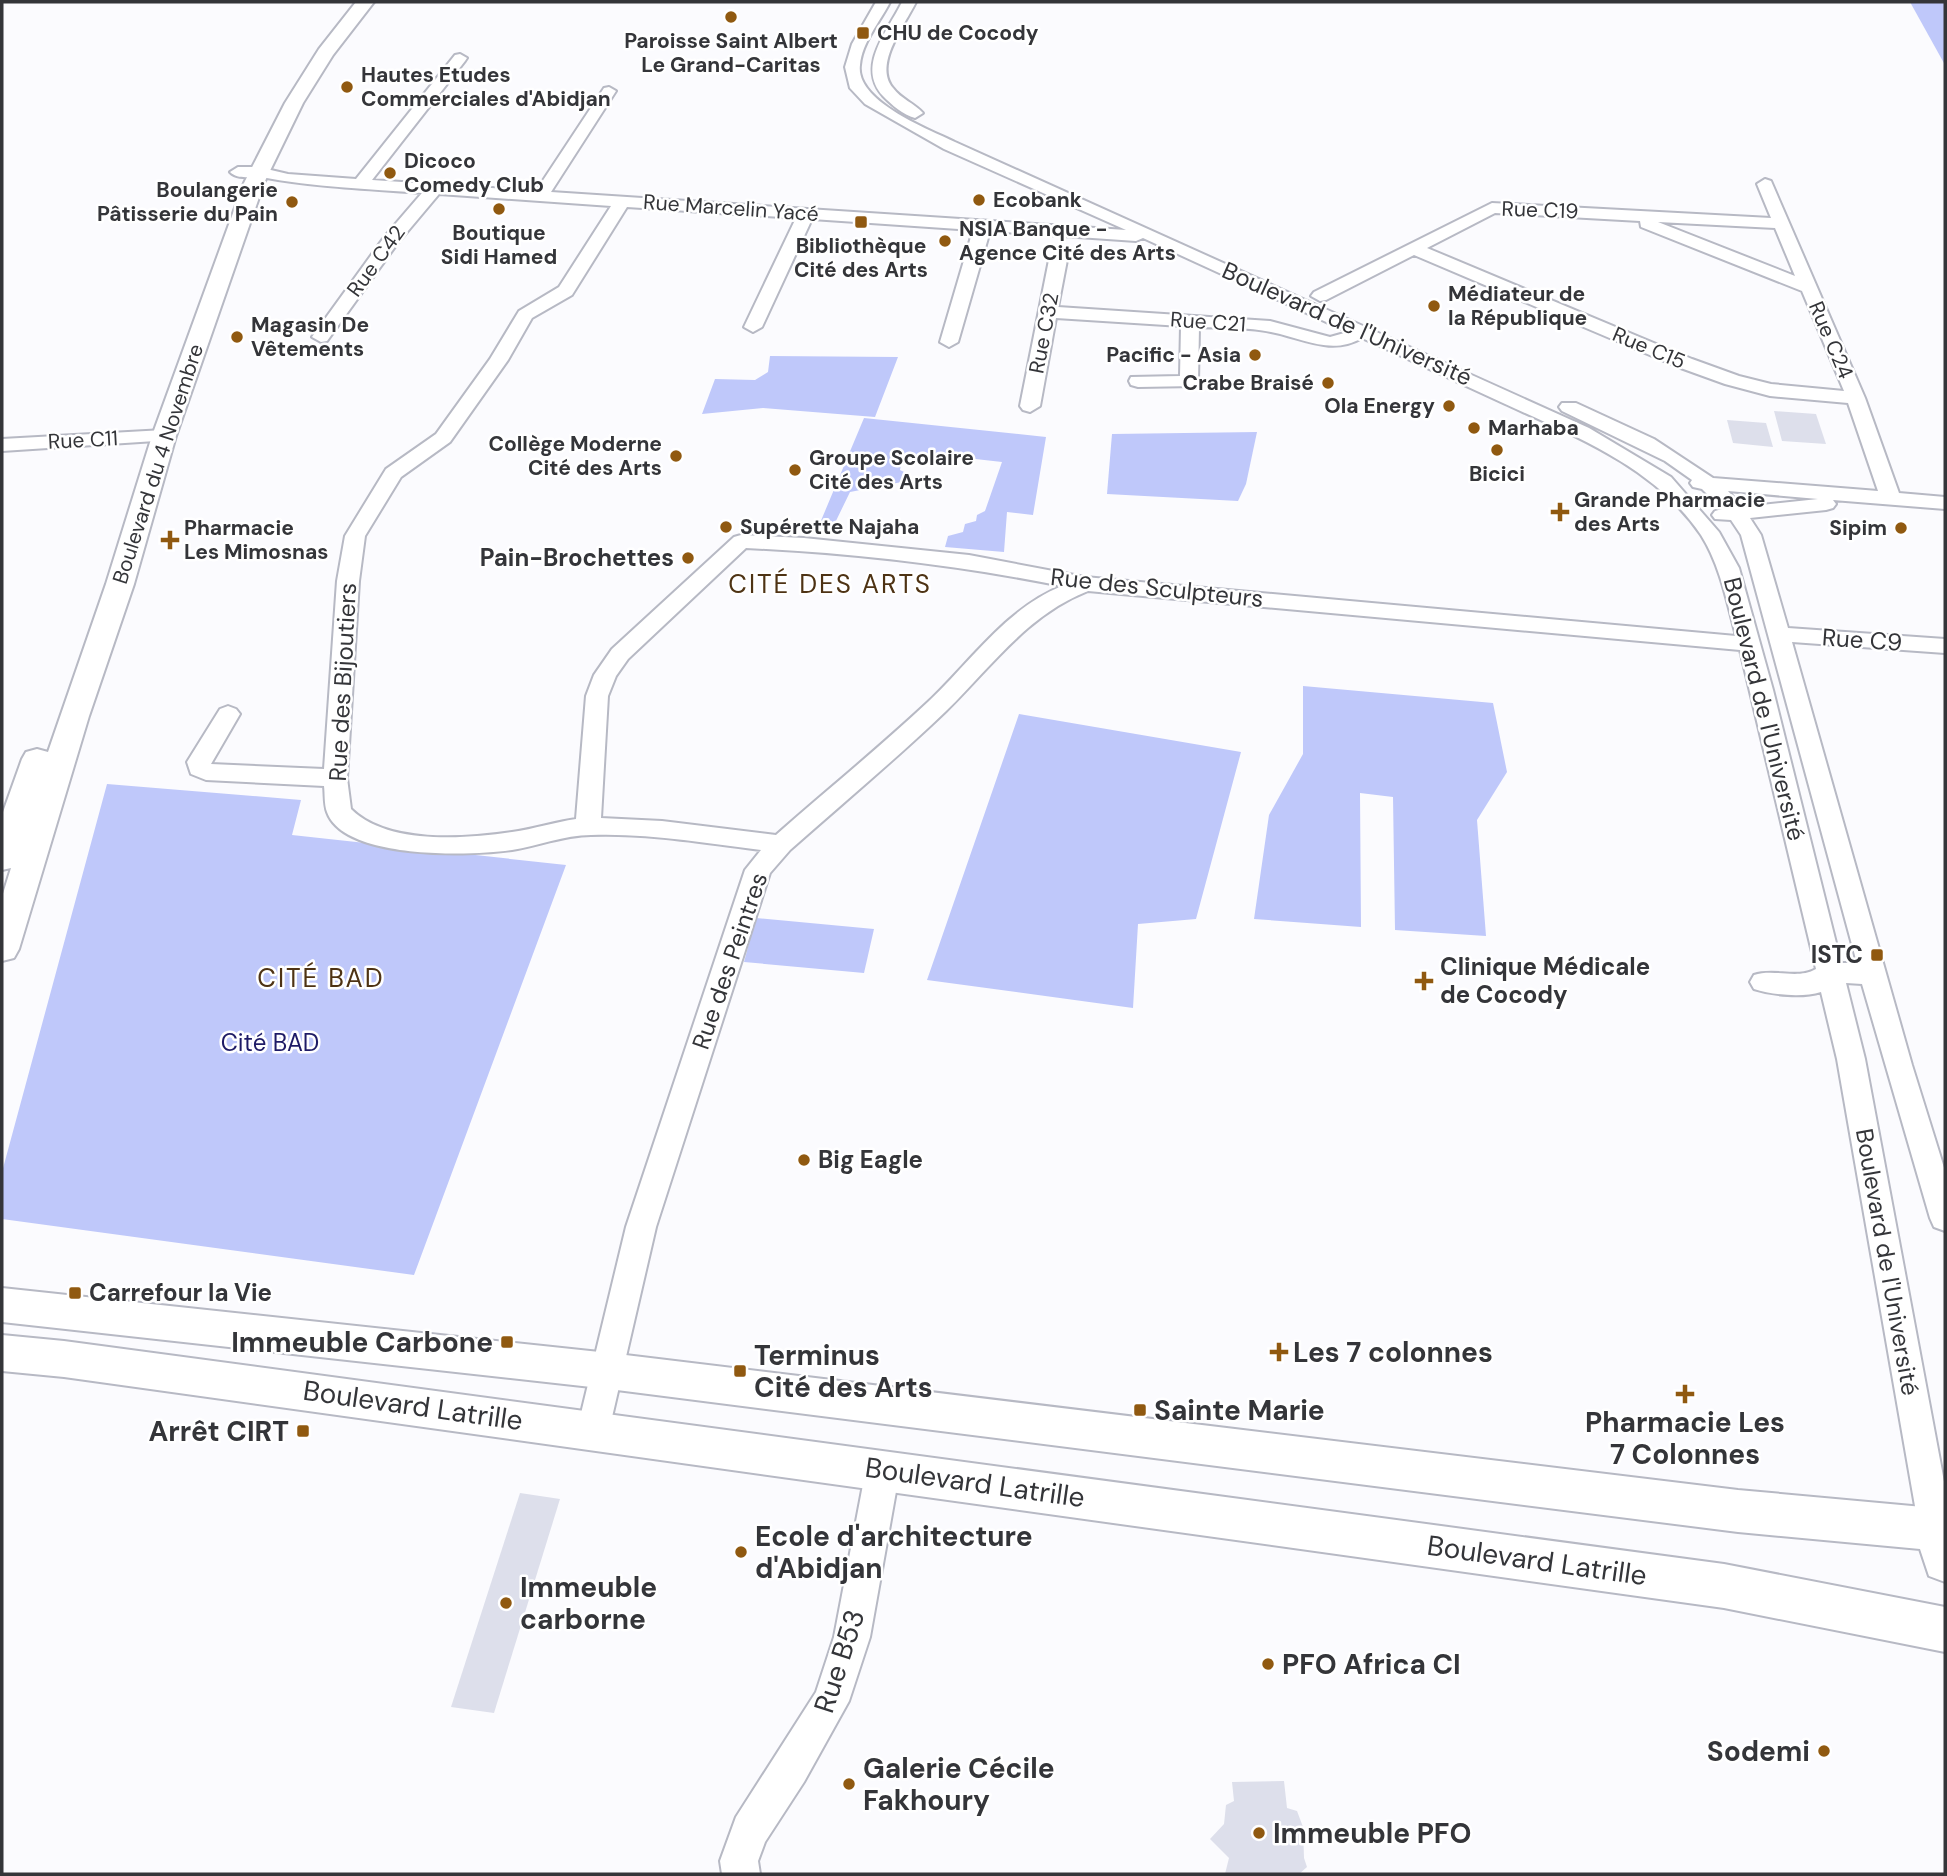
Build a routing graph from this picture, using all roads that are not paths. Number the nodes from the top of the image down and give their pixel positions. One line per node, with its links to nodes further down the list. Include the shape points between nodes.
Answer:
1 (355, 2): 7 (main road, via 314,46)
2 (365, 2): 9 (main road, Boulevard du 4 Novembre, via 310,77)
3 (882, 4): 4 (street); 19 (street, Boulevard de l'Université, via 851,68 856,86 875,106 911,126)
4 (908, 4): 19 (street, Boulevard de l'Université, via 877,68 881,84 897,101)
5 (460, 58): 10 (street)
6 (609, 91): 13 (street)
7 (272, 105)
8 (247, 150): 9 (main road, Boulevard du 4 Novembre)
9 (246, 178): 10 (street, Rue Marcelin Yacé); 33 (main road, Boulevard du 4 Novembre)
10 (360, 184): 12 (street, Rue Marcelin Yacé)
11 (1765, 184): 17 (street, Rue C24)
12 (435, 188): 13 (street, Rue Marcelin Yacé); 28 (street, Rue C42)
13 (541, 195): 14 (street, Rue Marcelin Yacé)
14 (622, 201): 15 (street, Rue Marcelin Yacé); 49 (street, Rue des Bijoutiers, via 566,291 526,315 443,438 393,473 355,536)
15 (807, 213): 18 (street, Rue Marcelin Yacé); 26 (street)
16 (1623, 214): 17 (street, Rue C19); 20 (street, Rue C19, via 1492,208); 22 (street)
17 (1780, 223): 22 (street, Rue C24)
18 (983, 226): 19 (street, Rue Marcelin Yacé); 29 (street)
19 (1163, 233): 23 (street, Boulevard de l'Université); 27 (street, Boulevard de l'Université)
20 (1412, 248): 23 (street, Rue C19); 31 (street, Rue C15, via 1732,380 1770,390)
21 (1058, 260): 24 (street, Rue C32)
22 (1808, 287): 31 (street, Rue C24)
23 (1320, 296): 35 (street, Boulevard de l'Université, via 1601,421)
24 (1049, 312): 25 (street, Rue C21); 32 (street, Rue C32)
25 (1190, 320): 27 (street, Rue C21, via 1270,326 1330,342); 30 (street, via 1189,382)
26 (753, 327)
27 (1363, 331): 37 (street, Boulevard de l'Université, via 1582,432 1643,466)
28 (321, 337)
29 (949, 342)
30 (1138, 381)
31 (1856, 398): 36 (street, Rue C24)
32 (1030, 406)
33 (156, 436): 34 (street, Rue C11); 52 (main road, Boulevard du 4 Novembre, via 128,500); 53 (main road, Boulevard du 4 Novembre, via 120,584)
34 (2, 445)
35 (1708, 481): 36 (street); 37 (street, via 1684,486); 40 (street, Boulevard de l'Université)
36 (1882, 498): 38 (street); 39 (street)
37 (1685, 503): 40 (street, via 1716,515); 46 (street, Boulevard de l'Université, via 1712,536 1728,568)
38 (1945, 503)
39 (1791, 508): 40 (street); 42 (street, via 1768,537)
40 (1737, 513): 42 (street, Boulevard de l'Université)
41 (992, 565): 43 (street, Rue des Sculpteurs); 44 (street); 50 (street, Rue des Sculpteurs, via 741,541 620,654 605,675 597,696)
42 (1761, 566): 45 (street, Boulevard de l'Université)
43 (1085, 584): 44 (street, Rue des Peintres); 46 (street, Rue des Sculpteurs)
44 (1032, 610): 51 (street, Rue des Peintres, via 939,704)
45 (1779, 634): 47 (street, Rue C9); 54 (street, Boulevard de l'Université)
46 (1750, 644): 56 (street, Boulevard de l'Université)
47 (1945, 646)
48 (228, 714): 49 (street, via 199,768)
49 (335, 778): 50 (street, Rue des Bijoutiers, via 340,812 362,831 382,838 474,845)
50 (588, 826): 51 (street, Rue des Bijoutiers)
51 (781, 844): 63 (street, Rue des Peintres, via 758,870 731,948 641,1227)
52 (2, 859)
53 (2, 949)
54 (1873, 974): 56 (street); 57 (street, Boulevard de l'Université)
55 (1763, 982): 56 (street)
56 (1826, 985): 57 (street); 66 (street, Boulevard de l'Université, via 1851,1059)
57 (1881, 1002): 58 (street, Boulevard de l'Université)
58 (1945, 1218)
59 (2, 1306): 60 (main road, Boulevard Latrille)
60 (86, 1315): 62 (main road); 63 (main road, Boulevard Latrille)
61 (2, 1353): 62 (main road, Boulevard Latrille)
62 (64, 1359): 64 (main road, Boulevard Latrille)
63 (609, 1371): 64 (street, Rue des Peintres); 66 (main road, Boulevard Latrille)
64 (593, 1430): 65 (main road, Boulevard Latrille)
65 (883, 1469): 67 (main road, Boulevard Latrille, via 1724,1586); 68 (street, Rue B53, via 852,1637 831,1701 750,1831 739,1861)
66 (1942, 1540)
67 (1945, 1630)
68 (741, 1874)

